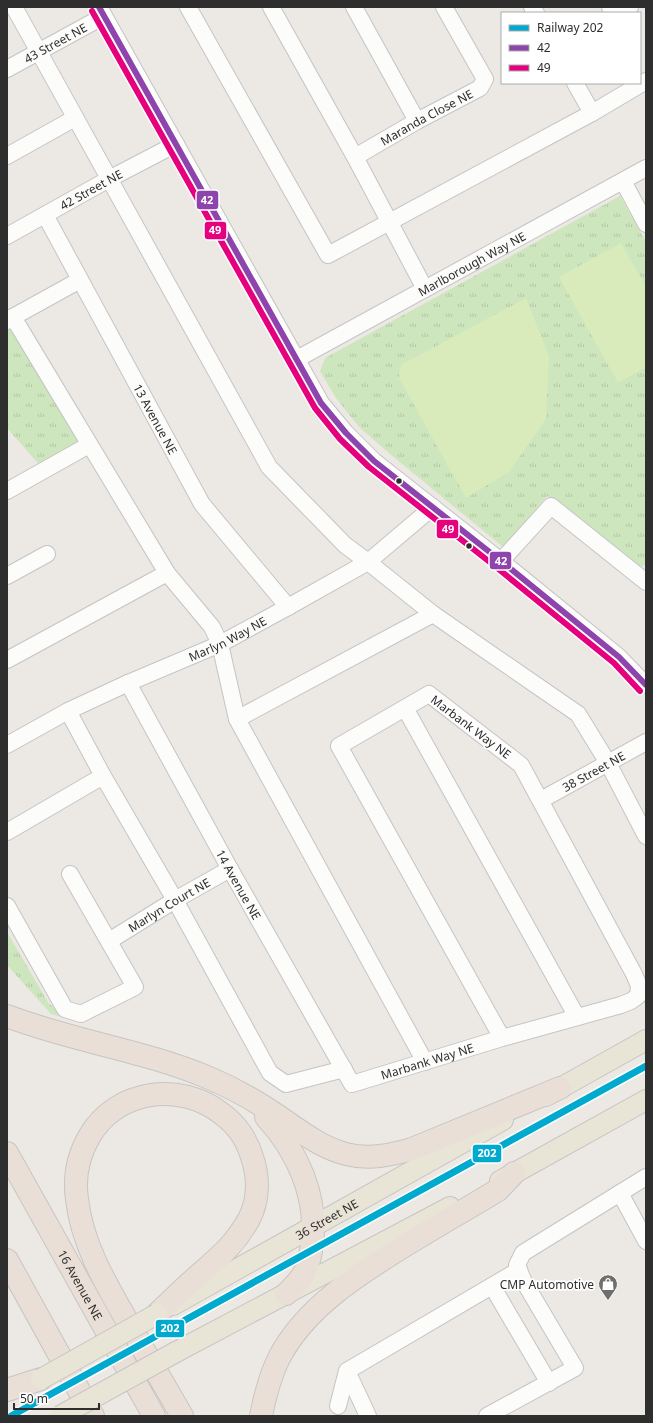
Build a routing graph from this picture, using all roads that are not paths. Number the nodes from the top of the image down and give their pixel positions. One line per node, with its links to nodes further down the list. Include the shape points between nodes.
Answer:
1 (14, 7): 9 (street)
2 (188, 7): 23 (street, via 328,255)
3 (271, 7): 18 (street)
4 (354, 7): 15 (street)
5 (444, 7): 15 (street, Maranda Close NE, via 485,79 480,88)
6 (630, 7): 8 (street)
7 (102, 11): 9 (street, 43 Street NE); 16 (street)
8 (621, 12)
9 (39, 51): 10 (street, 43 Street NE); 14 (street)
10 (7, 69)
11 (576, 84): 13 (street)
12 (641, 84): 13 (street)
13 (592, 113): 23 (street)
14 (75, 118): 17 (street); 20 (street)
15 (417, 121): 18 (street, Maranda Close NE)
16 (176, 144): 20 (street, 42 Street NE); 29 (street)
17 (7, 156)
18 (355, 157): 23 (street)
19 (646, 168): 21 (street, Marlborough Way NE)
20 (108, 179): 22 (street, 42 Street NE); 35 (street, via 269,467 345,545)
21 (623, 182): 24 (street); 27 (street, Marlborough Way NE)
22 (45, 215): 25 (street, 42 Street NE); 26 (street, 13 Avenue NE)
23 (389, 221): 27 (street)
24 (646, 224)
25 (7, 236)
26 (80, 280): 28 (street); 39 (street, 13 Avenue NE, via 202,504)
27 (425, 289): 29 (street, Marlborough Way NE)
28 (10, 319): 30 (street)
29 (297, 359): 32 (street, via 321,403 346,432 374,460)
30 (89, 445): 31 (street); 36 (street)
31 (7, 491)
32 (433, 507): 34 (street); 35 (street, Marlyn Way NE)
33 (47, 554): 37 (street)
34 (501, 561): 38 (street, via 551,506); 44 (street, via 619,657)
35 (368, 562): 39 (street, Marlyn Way NE); 40 (street)
36 (167, 573): 41 (street, via 212,627); 42 (street)
37 (7, 576)
38 (646, 582)
39 (288, 607): 41 (street, Marlyn Way NE)
40 (433, 614): 47 (street); 50 (street, via 578,714)
41 (220, 644): 43 (street, Marlyn Way NE); 47 (street)
42 (7, 660)
43 (128, 683): 46 (street, Marlyn Way NE); 55 (street, 14 Avenue NE)
44 (646, 685)
45 (405, 708): 52 (street, Marbank Way NE, via 429,694 521,765); 62 (street); 63 (street, Marbank Way NE, via 339,746)
46 (68, 711): 49 (street, Marlyn Way NE); 51 (street)
47 (237, 719): 65 (street)
48 (646, 742): 50 (street, 38 Street NE)
49 (7, 745)
50 (608, 763): 52 (street, 38 Street NE); 54 (street)
51 (103, 776): 53 (street); 57 (street)
52 (541, 800): 60 (street, Marbank Way NE, via 634,974)
53 (7, 832)
54 (646, 836)
55 (230, 869): 57 (street, Marlyn Court NE); 66 (street, 14 Avenue NE)
56 (70, 874): 59 (street)
57 (175, 900): 59 (street, Marlyn Court NE); 66 (street, via 270,1073 286,1084)
58 (7, 906): 59 (street, via 65,1009 81,1014 135,987)
59 (109, 941)
60 (642, 998): 62 (street, Marbank Way NE)
61 (7, 1016): 69 (highway, via 158,1060 206,1076)
62 (576, 1017): 63 (street, Marbank Way NE)
63 (502, 1038): 65 (street, Marbank Way NE)
64 (646, 1040): 68 (main road, 36 Street NE)
65 (425, 1062): 67 (street, Marbank Way NE)
66 (344, 1069): 67 (street, 14 Avenue NE)
67 (352, 1084)
68 (560, 1088): 69 (highway, via 412,1149 378,1157 348,1154 319,1144); 75 (main road, 36 Street NE)
69 (238, 1092): 75 (highway, via 273,1125 290,1148 308,1191)
70 (646, 1100): 72 (main road)
71 (7, 1153): 92 (highway, 16 Avenue NE)
72 (514, 1173): 81 (main road); 94 (highway, via 498,1190 360,1273 316,1309 279,1358 264,1399)
73 (646, 1177): 74 (street)
74 (620, 1193): 76 (street); 78 (street, via 523,1253 517,1265)
75 (313, 1226): 81 (highway, via 310,1256 304,1274); 82 (main road, 36 Street NE)
76 (646, 1241)
77 (7, 1260): 87 (highway)
78 (519, 1270): 80 (street); 85 (street, via 575,1368)
79 (7, 1286): 87 (highway, via 22,1306 61,1372)
80 (492, 1286): 83 (street); 85 (street)
81 (286, 1294): 90 (main road, bridge)
82 (158, 1314): 84 (main road, 36 Street NE, bridge); 93 (highway, via 224,1254 233,1242 254,1206 257,1182 256,1168 250,1151 236,1126 213,1106 187,1096 170,1094 154,1094 130,1101 111,1112 98,1124 82,1152 77,1167 76,1183 84,1233 99,1270)
83 (347, 1371): 89 (street); 95 (street)
84 (40, 1379): 86 (highway); 88 (main road, 36 Street NE)
85 (548, 1383): 96 (street)
86 (7, 1390)
87 (80, 1394): 91 (highway)
88 (7, 1398)
89 (338, 1406)
90 (60, 1416)
91 (93, 1416)
92 (154, 1416)
93 (182, 1416)
94 (261, 1416)
95 (368, 1416)
96 (487, 1416)

